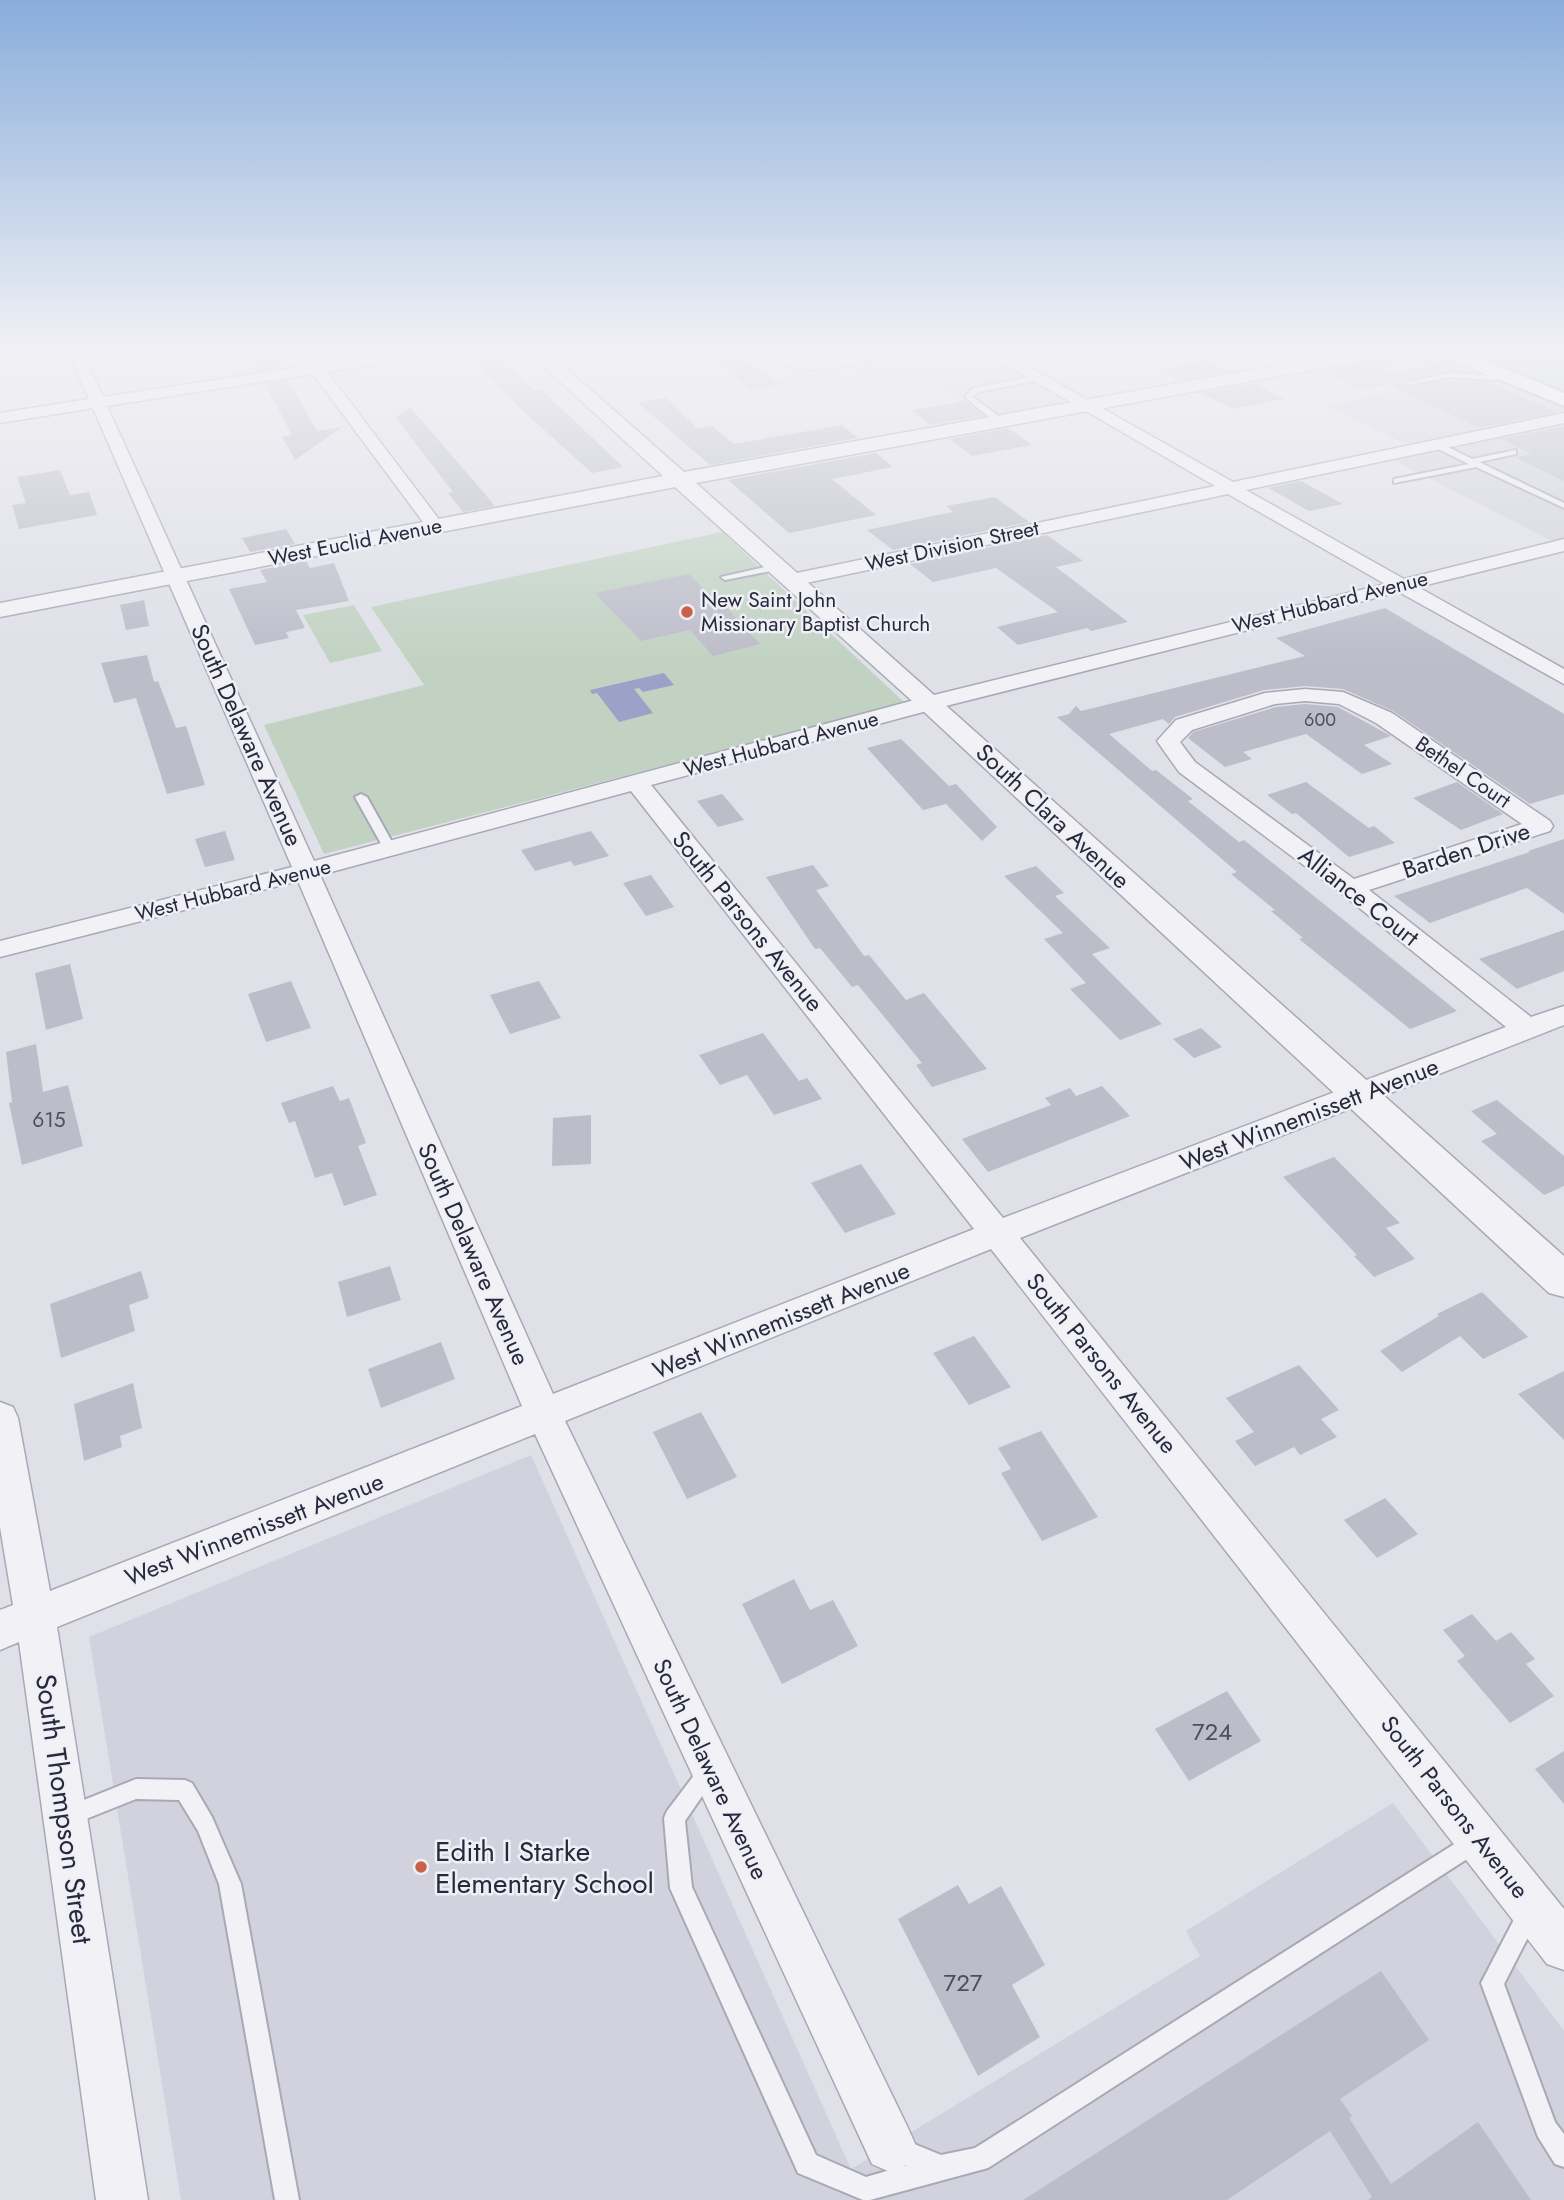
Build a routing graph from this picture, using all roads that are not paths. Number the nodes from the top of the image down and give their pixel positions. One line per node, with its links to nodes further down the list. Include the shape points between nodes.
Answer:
1 (123, 457): 17 (street, South Delaware Avenue)
2 (383, 457): 14 (street)
3 (656, 457): 10 (street, South Clara Avenue)
4 (803, 457): 10 (street, West Euclid Avenue)
5 (1172, 457): 12 (street)
6 (1373, 457): 12 (street, West Division Street)
7 (1462, 457): 9 (lane)
8 (1497, 457): 9 (lane)
9 (1475, 463): 11 (lane); 13 (lane)
10 (681, 479): 14 (street, West Euclid Avenue); 16 (street, South Clara Avenue)
11 (1397, 481)
12 (1225, 487): 16 (street, West Division Street); 19 (street)
13 (1564, 506)
14 (435, 526): 17 (street, West Euclid Avenue)
15 (1564, 545): 19 (street, West Hubbard Avenue)
16 (785, 573): 18 (lane); 22 (street, South Clara Avenue)
17 (177, 576): 20 (street, West Euclid Avenue); 28 (street, South Delaware Avenue)
18 (725, 577)
19 (1399, 585): 21 (street); 22 (street, West Hubbard Avenue)
20 (0, 610)
21 (1564, 678)
22 (930, 703): 24 (street, West Hubbard Avenue); 33 (street, South Clara Avenue)
23 (1187, 767): 26 (street, Bethel Court, via 1168,741 1184,725 1273,698 1343,698 1384,718); 29 (street, Alliance Court)
24 (637, 783): 27 (street, West Hubbard Avenue); 34 (street, South Parsons Avenue)
25 (361, 797): 27 (lane)
26 (1541, 825): 29 (street, Barden Drive)
27 (390, 849): 28 (street, West Hubbard Avenue)
28 (306, 871): 30 (street, West Hubbard Avenue); 36 (street, South Delaware Avenue)
29 (1350, 888): 32 (street, Alliance Court)
30 (0, 949)
31 (1564, 1015): 32 (street, West Winnemissett Avenue)
32 (1528, 1030): 33 (street, West Winnemissett Avenue)
33 (1359, 1096): 34 (street, West Winnemissett Avenue); 35 (street, South Clara Avenue)
34 (998, 1233): 36 (street, West Winnemissett Avenue); 41 (street, South Parsons Avenue)
35 (1564, 1281)
36 (544, 1415): 38 (street, West Winnemissett Avenue); 39 (street, South Delaware Avenue)
37 (0, 1418): 38 (street, South Thompson Street)
38 (18, 1623): 40 (street, South Thompson Street)
39 (710, 1769): 44 (street, South Delaware Avenue); 46 (lane, via 674,1818 681,1888 807,2164 866,2189)
40 (65, 1818): 47 (street, South Thompson Street); 48 (lane, via 136,1789 186,1790 230,1884)
41 (1481, 1839): 42 (street, South Parsons Avenue); 46 (lane, via 979,2159)
42 (1533, 1906): 43 (street, South Parsons Avenue); 45 (lane, via 1492,1983 1546,2129)
43 (1564, 1947)
44 (890, 2146): 46 (lane)
45 (1564, 2155)
46 (941, 2167)
47 (122, 2200)
48 (287, 2200)

